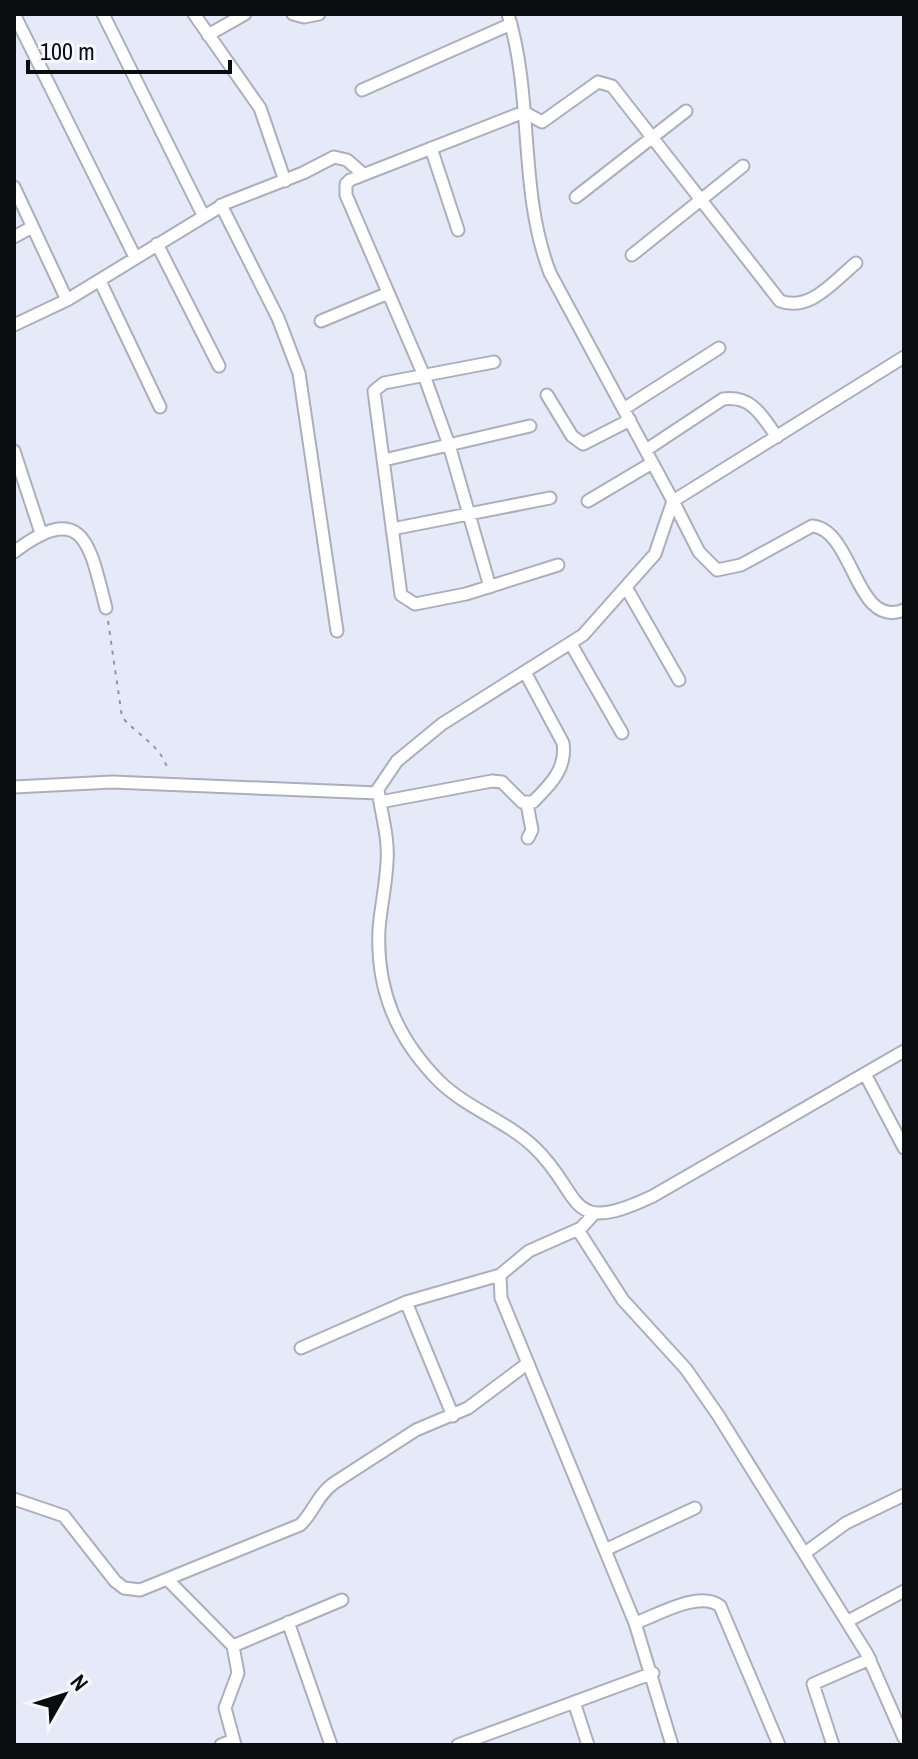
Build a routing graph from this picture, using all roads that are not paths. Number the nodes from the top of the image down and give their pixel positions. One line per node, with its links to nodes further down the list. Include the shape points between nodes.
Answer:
1 (14, 14): 27 (street)
2 (103, 14): 21 (street)
3 (194, 14): 8 (street)
4 (245, 14): 8 (street)
5 (293, 14): 6 (street)
6 (319, 14)
7 (510, 19): 9 (street); 11 (street)
8 (208, 35): 16 (street, via 260,108)
9 (362, 90)
10 (686, 111): 12 (street)
11 (524, 112): 12 (street, via 542,122 603,82 612,86); 13 (street); 41 (street, via 537,237 550,273)
12 (651, 136): 18 (street); 19 (street)
13 (431, 148): 15 (street); 23 (street)
14 (743, 166): 19 (street)
15 (363, 174): 16 (street, via 334,157); 30 (street, via 346,184 346,195)
16 (285, 181): 20 (street)
17 (14, 187): 22 (street)
18 (576, 197)
19 (701, 199): 26 (street); 28 (street, via 780,301 807,303)
20 (221, 205): 21 (street); 61 (street, via 278,318 299,373)
21 (203, 215): 25 (street)
22 (32, 227): 24 (street); 31 (street)
23 (458, 230)
24 (14, 237)
25 (157, 244): 27 (street); 37 (street)
26 (632, 255)
27 (135, 257): 29 (street)
28 (856, 263)
29 (100, 281): 31 (street); 40 (street)
30 (386, 294): 32 (street); 38 (street)
31 (67, 300): 33 (street)
32 (321, 321)
33 (14, 325)
34 (719, 348): 41 (street)
35 (904, 357): 43 (street)
36 (494, 362): 38 (street)
37 (219, 366)
38 (425, 378): 44 (street); 47 (street, via 384,383 374,391)
39 (547, 395): 41 (street, via 572,436 583,444)
40 (160, 407)
41 (628, 414): 45 (street)
42 (530, 426): 44 (street)
43 (777, 437): 45 (street, via 752,405 732,398); 51 (street)
44 (449, 445): 47 (street); 52 (street)
45 (646, 450): 48 (street)
46 (14, 451): 54 (street)
47 (384, 460): 53 (street)
48 (652, 463): 50 (street); 51 (street)
49 (550, 498): 52 (street)
50 (588, 501)
51 (673, 501): 58 (street, via 655,554); 60 (street, via 699,552 717,570 741,565 812,526 824,527 837,538 861,589 877,606 887,612)
52 (470, 514): 53 (street); 57 (street)
53 (392, 529): 57 (street, via 405,601 415,604)
54 (41, 533): 55 (street); 59 (street, via 62,526 84,537)
55 (14, 552)
56 (558, 565): 57 (street)
57 (490, 587)
58 (627, 589): 62 (street); 64 (street)
59 (106, 608)
60 (904, 610)
61 (337, 631)
62 (571, 644): 63 (street); 65 (street)
63 (526, 674): 67 (street, via 491,690 397,761 385,775); 68 (street, via 565,754 549,786)
64 (679, 680)
65 (622, 733)
66 (14, 787): 67 (street, via 171,783)
67 (379, 798): 68 (street, via 492,781 502,782); 73 (street, via 387,860 380,960 396,1028 444,1085 523,1137 575,1204)
68 (527, 804): 69 (street, via 532,830)
69 (528, 838)
70 (904, 1051): 71 (street)
71 (865, 1074): 72 (street); 73 (street, via 653,1196)
72 (904, 1148)
73 (594, 1214): 74 (street)
74 (578, 1230): 75 (street, via 529,1251); 84 (street, via 623,1300 702,1391)
75 (500, 1275): 76 (street); 78 (street, via 501,1298)
76 (406, 1302): 77 (street); 79 (street)
77 (301, 1348)
78 (528, 1363): 79 (street); 83 (street)
79 (453, 1416): 85 (street, via 416,1430 334,1483 300,1525)
80 (904, 1495): 84 (street, via 846,1523)
81 (14, 1499): 85 (street, via 64,1516 124,1588 140,1590)
82 (695, 1508): 83 (street)
83 (607, 1549): 90 (street)
84 (805, 1553): 88 (street)
85 (168, 1580): 91 (street)
86 (904, 1591): 88 (street)
87 (342, 1600): 89 (street)
88 (848, 1621): 92 (street)
89 (288, 1622): 91 (street); 99 (street)
90 (635, 1623): 93 (street); 103 (street, via 713,1600)
91 (233, 1646): 97 (street, via 238,1673 225,1708)
92 (870, 1659): 95 (street); 104 (street, via 813,1684)
93 (653, 1673): 94 (street); 102 (street)
94 (574, 1702): 96 (street); 101 (street)
95 (904, 1738)
96 (481, 1741): 100 (street)
97 (234, 1743): 98 (street)
98 (221, 1745)
99 (331, 1745)
100 (458, 1745)
101 (588, 1745)
102 (672, 1745)
103 (779, 1745)
104 (833, 1745)

